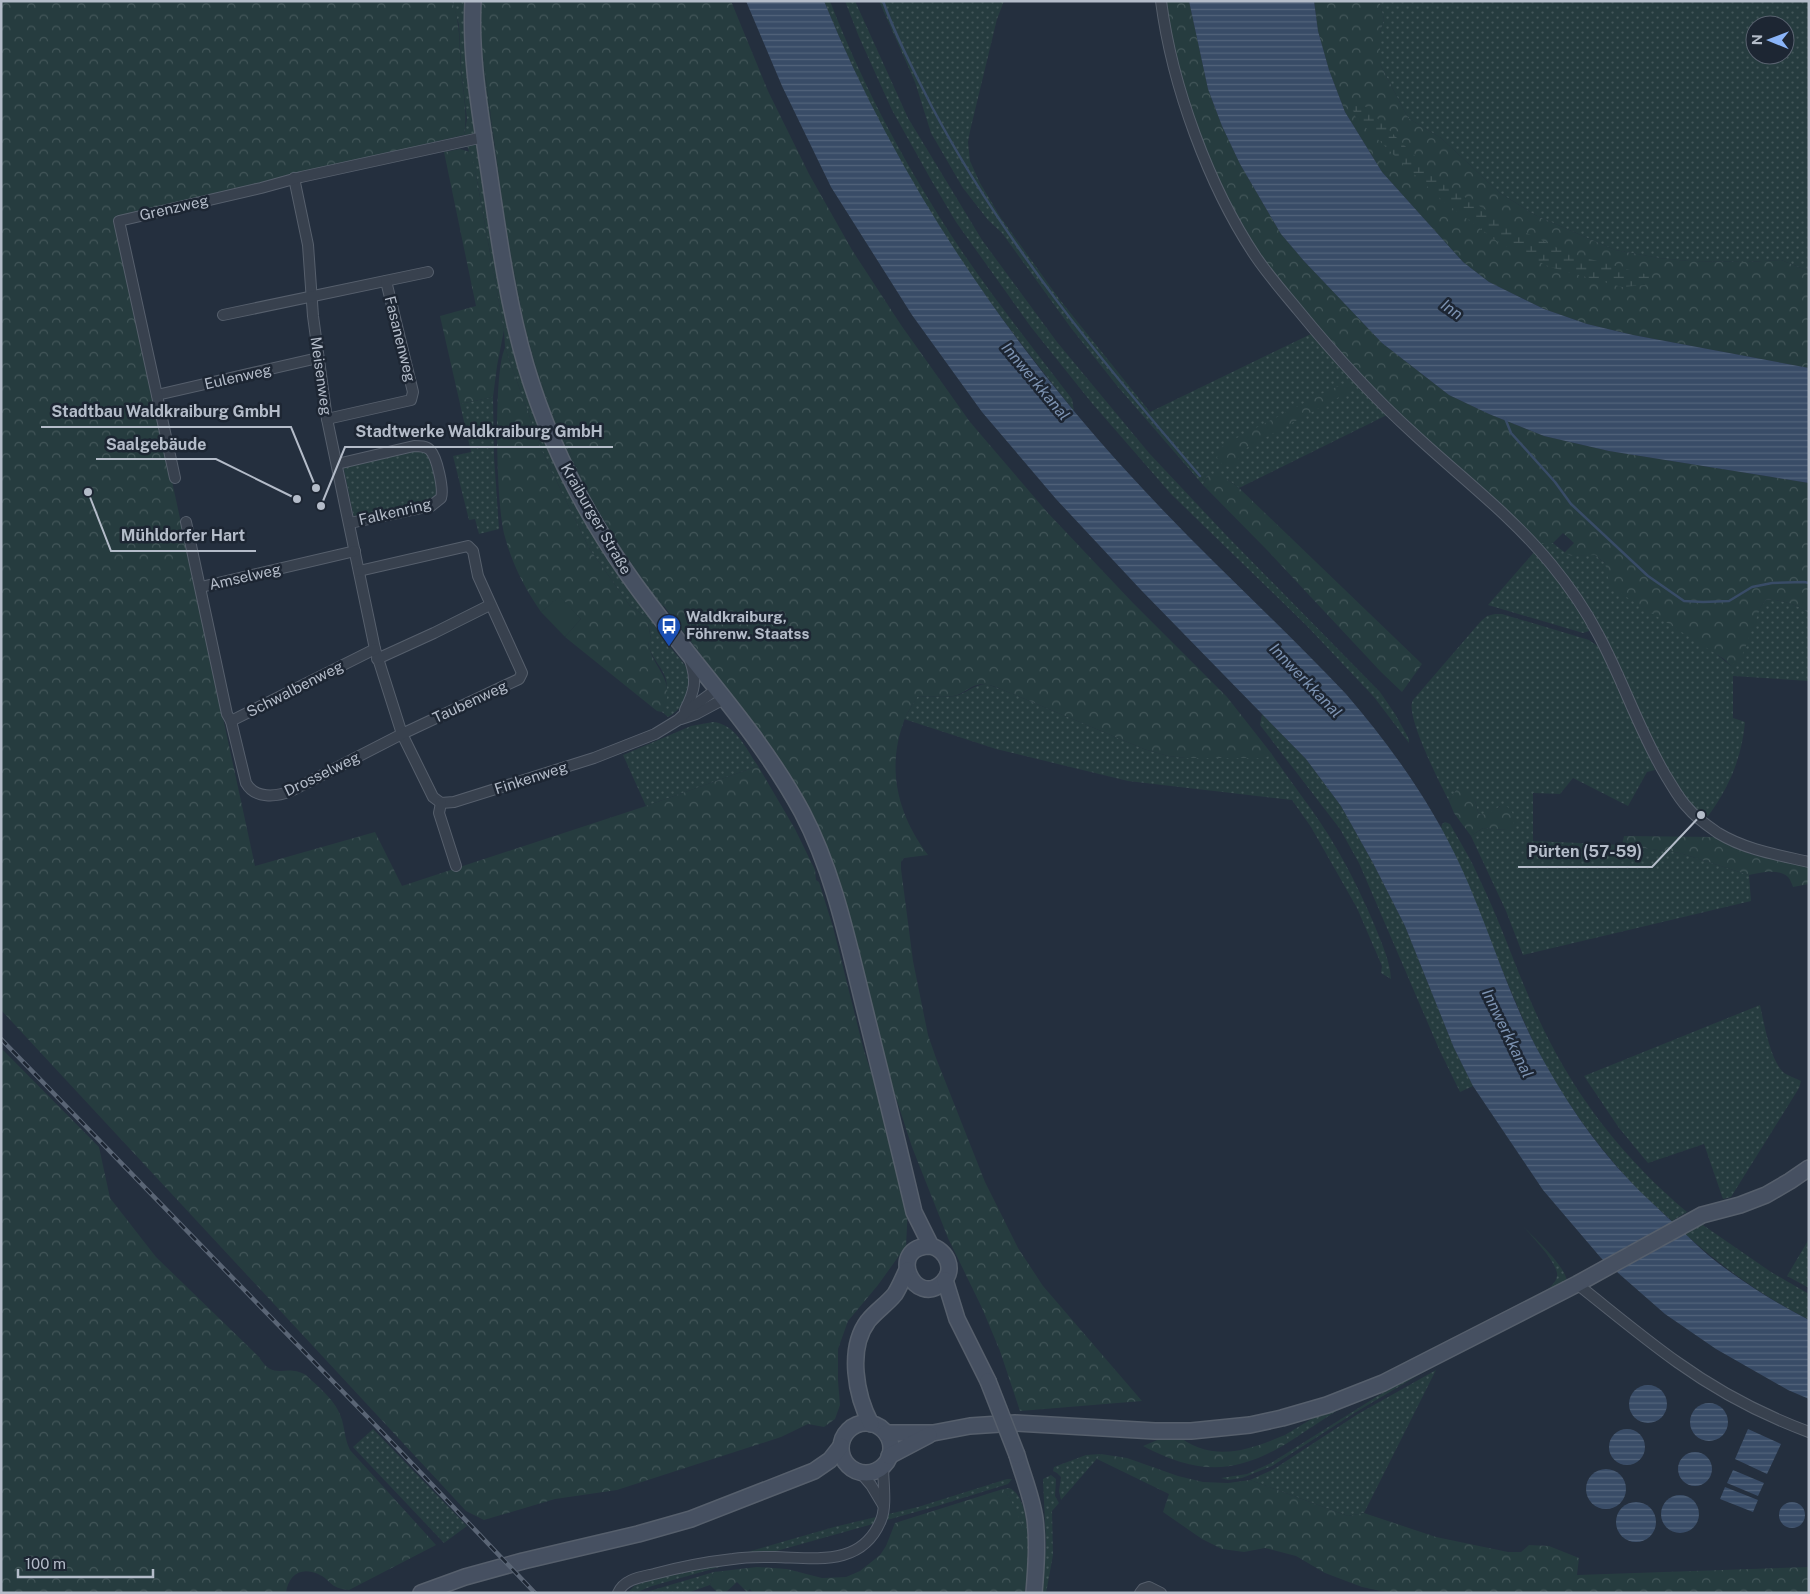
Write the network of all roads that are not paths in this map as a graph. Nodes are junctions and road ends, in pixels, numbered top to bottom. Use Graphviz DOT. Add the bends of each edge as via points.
graph roads {
  1 [pos="473,1"];
  2 [pos="1161,1"];
  3 [pos="484,137"];
  4 [pos="294,178"];
  5 [pos="428,272"];
  6 [pos="386,281"];
  7 [pos="313,295"];
  8 [pos="223,315"];
  9 [pos="318,358"];
  10 [pos="157,396"];
  11 [pos="327,419"];
  12 [pos="337,464"];
  13 [pos="175,478"];
  14 [pos="186,522"];
  15 [pos="350,523"];
  16 [pos="354,551"];
  17 [pos="359,571"];
  18 [pos="201,587"];
  19 [pos="490,606"];
  20 [pos="687,652"];
  21 [pos="376,654"];
  22 [pos="721,694"];
  23 [pos="680,718"];
  24 [pos="231,721"];
  25 [pos="402,734"];
  26 [pos="441,803"];
  27 [pos="1809,862"];
  28 [pos="456,866"];
  29 [pos="1809,1168"];
  30 [pos="914,1212"];
  31 [pos="931,1246"];
  32 [pos="911,1254"];
  33 [pos="907,1270"];
  34 [pos="945,1280"];
  35 [pos="1582,1284"];
  36 [pos="925,1287"];
  37 [pos="894,1295"];
  38 [pos="957,1319"];
  39 [pos="859,1392"];
  40 [pos="871,1424"];
  41 [pos="849,1430"];
  42 [pos="1809,1432"];
  43 [pos="886,1433"];
  44 [pos="932,1433"];
  45 [pos="841,1446"];
  46 [pos="886,1461"];
  47 [pos="855,1470"];
  48 [pos="814,1471"];
  49 [pos="883,1506"];
  50 [pos="1143,1590"];
  51 [pos="421,1593"];
  52 [pos="618,1593"];
  53 [pos="1034,1593"];
  54 [pos="1161,1593"];
  1 -- 3 [label="main road, Kraiburger Straße" via="473,55"];
  2 -- 27 [label="street" via="1174,64 1203,152 1239,229 1271,278 1374,396 1503,514 1538,548 1563,579 1598,634 1656,759 1688,809 1713,830 1739,844"];
  3 -- 4 [label="street, Grenzweg"];
  3 -- 20 [label="main road, Kraiburger Straße" via="510,299 527,369 546,424 570,478 609,546"];
  4 -- 7 [label="street, Meisenweg" via="308,245"];
  4 -- 10 [label="street, Grenzweg" via="119,220"];
  5 -- 6 [label="street, Fasanenweg"];
  6 -- 7 [label="street, Fasanenweg"];
  6 -- 11 [label="street, Fasanenweg" via="413,392 412,400"];
  7 -- 8 [label="street, Fasanenweg"];
  7 -- 9 [label="street, Meisenweg"];
  9 -- 10 [label="street, Eulenweg"];
  9 -- 11 [label="street, Meisenweg"];
  10 -- 13 [label="street, Grenzweg"];
  11 -- 12 [label="street, Meisenweg"];
  12 -- 15 [label="street, Meisenweg"];
  12 -- 15 [label="street, Falkenring" via="420,446 431,450 438,470 443,493 435,505"];
  14 -- 18 [label="street, Amselweg"];
  15 -- 16 [label="street, Meisenweg"];
  16 -- 17 [label="street, Meisenweg"];
  16 -- 18 [label="street, Amselweg"];
  17 -- 19 [label="street, Taubenweg" via="468,546 473,551 478,576"];
  17 -- 21 [label="street, Meisenweg"];
  18 -- 24 [label="street, Schwalbenweg"];
  19 -- 21 [label="street"];
  19 -- 25 [label="street, Taubenweg" via="522,673 519,679"];
  20 -- 22 [label="main road, Kraiburger Straße"];
  20 -- 23 [label="street" via="695,678 691,699"];
  21 -- 24 [label="street, Schwalbenweg"];
  21 -- 25 [label="street, Meisenweg"];
  22 -- 23 [label="street, Finkenweg" via="696,714"];
  22 -- 30 [label="main road, Kraiburger Straße" via="770,758 787,786 815,839 830,879"];
  23 -- 26 [label="street, Finkenweg" via="655,734 594,758 454,802"];
  24 -- 25 [label="street, Drosselweg" via="246,783 252,790 268,796 291,791"];
  25 -- 26 [label="street, Meisenweg" via="433,797"];
  26 -- 28 [label="street" via="439,813"];
  29 -- 35 [label="main road" via="1766,1195 1698,1217"];
  30 -- 31 [label="main road"];
  30 -- 32 [label="main road"];
  31 -- 32 [label="main road" via="920,1247"];
  31 -- 34 [label="main road" via="941,1250 947,1259 949,1270"];
  32 -- 33 [label="main road"];
  33 -- 36 [label="main road" via="911,1280"];
  33 -- 37 [label="main road"];
  34 -- 36 [label="main road" via="936,1287"];
  34 -- 38 [label="main road"];
  35 -- 42 [label="street" via="1638,1333 1689,1370 1753,1407"];
  35 -- 44 [label="main road" via="1383,1383 1282,1418 1191,1431 1015,1423"];
  36 -- 37 [label="main road"];
  36 -- 38 [label="main road"];
  37 -- 39 [label="main road" via="874,1314 861,1335 856,1355"];
  38 -- 53 [label="main road, bridge" via="988,1381 1032,1502 1036,1544"];
  39 -- 40 [label="main road"];
  39 -- 41 [label="main road"];
  40 -- 41 [label="main road" via="859,1424"];
  40 -- 43 [label="main road"];
  41 -- 45 [label="main road"];
  43 -- 44 [label="main road"];
  43 -- 46 [label="main road" via="890,1444"];
  44 -- 46 [label="main road"];
  45 -- 47 [label="main road" via="843,1458"];
  45 -- 48 [label="main road" via="830,1460"];
  46 -- 47 [label="main road" via="872,1472"];
  46 -- 49 [label="street"];
  47 -- 48 [label="main road" via="834,1467"];
  47 -- 49 [label="street" via="871,1485"];
  48 -- 51 [label="main road" via="690,1518 638,1534 515,1563"];
  49 -- 52 [label="street" via="882,1518 866,1543 845,1555 812,1559 733,1559 683,1566 635,1578 621,1587"];
  50 -- 54 [label="street" via="1152,1588"];
}
